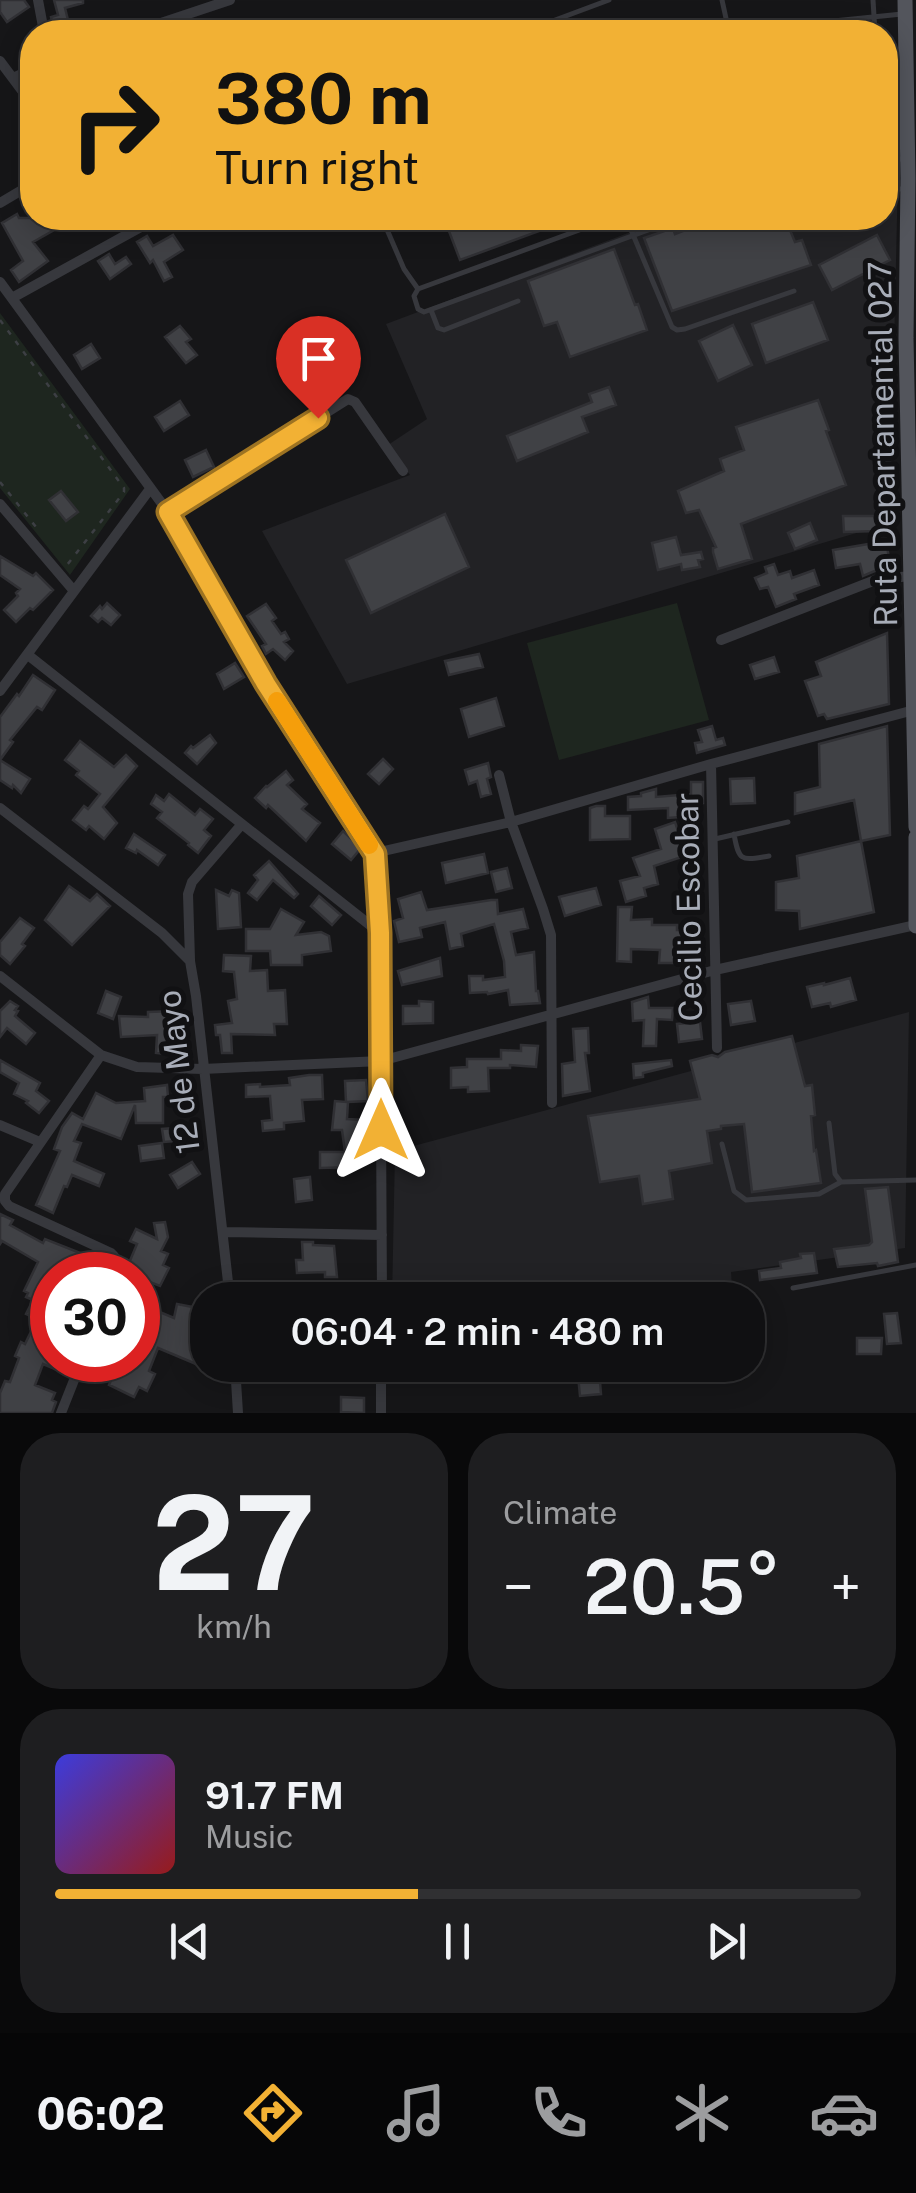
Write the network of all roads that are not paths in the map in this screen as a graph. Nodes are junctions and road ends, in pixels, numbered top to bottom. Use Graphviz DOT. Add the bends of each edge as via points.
graph roads {
  1 [pos="230,0"];
  2 [pos="609,0"];
  3 [pos="874,0"];
  4 [pos="905,7"];
  5 [pos="875,17"];
  6 [pos="170,20"];
  7 [pos="556,20"];
  8 [pos="844,20"];
  9 [pos="875,20"];
  10 [pos="0,61"];
  11 [pos="20,75"];
  12 [pos="911,76"];
  13 [pos="13,78"];
  14 [pos="20,88"];
  15 [pos="898,159"];
  16 [pos="907,159"];
  17 [pos="911,191"];
  18 [pos="135,230"];
  19 [pos="387,230"];
  20 [pos="579,230"];
  21 [pos="632,230"];
  22 [pos="646,230"];
  23 [pos="634,234"];
  24 [pos="0,282"];
  25 [pos="418,289"];
  26 [pos="794,290"];
  27 [pos="12,298"];
  28 [pos="518,301"];
  29 [pos="431,310"];
  30 [pos="911,338"];
  31 [pos="403,470"];
  32 [pos="913,474"];
  33 [pos="150,489"];
  34 [pos="0,504"];
  35 [pos="168,512"];
  36 [pos="913,518"];
  37 [pos="914,555"];
  38 [pos="912,576"];
  39 [pos="74,591"];
  40 [pos="914,605"];
  41 [pos="721,640"];
  42 [pos="28,655"];
  43 [pos="0,691"];
  44 [pos="914,710"];
  45 [pos="711,764"];
  46 [pos="499,775"];
  47 [pos="0,808"];
  48 [pos="511,822"];
  49 [pos="788,822"];
  50 [pos="242,824"];
  51 [pos="916,827"];
  52 [pos="734,834"];
  53 [pos="916,837"];
  54 [pos="712,839"];
  55 [pos="375,854"];
  56 [pos="770,856"];
  57 [pos="916,926"];
  58 [pos="380,933"];
  59 [pos="190,961"];
  60 [pos="715,970"];
  61 [pos="0,976"];
  62 [pos="552,1014"];
  63 [pos="717,1048"];
  64 [pos="100,1055"];
  65 [pos="381,1061"];
  66 [pos="203,1068"];
  67 [pos="552,1102"];
  68 [pos="830,1124"];
  69 [pos="0,1125"];
  70 [pos="40,1142"];
  71 [pos="722,1144"];
  72 [pos="916,1180"];
  73 [pos="841,1182"];
  74 [pos="223,1232"];
  75 [pos="382,1235"];
  76 [pos="109,1252"];
  77 [pos="916,1264"];
  78 [pos="228,1282"];
  79 [pos="382,1282"];
  80 [pos="793,1288"];
  81 [pos="73,1382"];
  82 [pos="236,1382"];
  83 [pos="382,1382"];
  84 [pos="61,1413"];
  85 [pos="238,1413"];
  86 [pos="382,1413"];
  1 -- 6 [label="street"];
  2 -- 7 [label="lane"];
  3 -- 5 [label="lane"];
  4 -- 5 [label="lane"];
  4 -- 12 [label="main road, Ruta Departamental 027"];
  5 -- 8 [label="lane"];
  5 -- 9 [label="lane"];
  10 -- 13 [label="street"];
  11 -- 13 [label="street"];
  12 -- 16 [label="main road, Ruta Departamental 027"];
  13 -- 14 [label="street"];
  15 -- 16 [label="lane"];
  16 -- 17 [label="main road, Ruta Departamental 027"];
  17 -- 30 [label="main road, Ruta Departamental 027"];
  18 -- 27 [label="street"];
  19 -- 25 [label="lane"];
  20 -- 25 [label="lane"];
  21 -- 23 [label="lane"];
  22 -- 23 [label="lane"];
  23 -- 26 [label="lane" via="678,330"];
  23 -- 29 [label="lane"];
  24 -- 27 [label="street"];
  25 -- 29 [label="lane" via="418,308"];
  27 -- 33 [label="street"];
  28 -- 29 [label="lane" via="444,330"];
  30 -- 32 [label="main road, Ruta Departamental 027"];
  31 -- 35 [label="street" via="348,399"];
  32 -- 36 [label="main road, Ruta Departamental 027"];
  33 -- 35 [label="street"];
  33 -- 39 [label="street"];
  34 -- 39 [label="street"];
  35 -- 55 [label="street" via="266,684"];
  36 -- 37 [label="main road, Ruta Departamental 027"];
  37 -- 38 [label="main road, Ruta Departamental 027"];
  38 -- 40 [label="main road, Ruta Departamental 027"];
  38 -- 41 [label="street" via="878,580"];
  39 -- 42 [label="street"];
  40 -- 44 [label="main road, Ruta Departamental 027"];
  42 -- 43 [label="street"];
  42 -- 50 [label="street"];
  44 -- 45 [label="street"];
  44 -- 51 [label="main road, Ruta Departamental 027"];
  45 -- 48 [label="street"];
  45 -- 54 [label="street, Cecilio Escobar"];
  46 -- 48 [label="street"];
  47 -- 59 [label="street, 12 de Mayo" via="162,932"];
  48 -- 55 [label="street"];
  48 -- 62 [label="street" via="551,935"];
  49 -- 52 [label="lane"];
  50 -- 58 [label="street"];
  50 -- 59 [label="street" via="192,882"];
  52 -- 54 [label="lane"];
  52 -- 56 [label="lane" via="742,858"];
  53 -- 57 [label="main road"];
  54 -- 60 [label="street, Cecilio Escobar"];
  55 -- 58 [label="street"];
  57 -- 60 [label="street"];
  58 -- 65 [label="street"];
  59 -- 66 [label="street, 12 de Mayo"];
  60 -- 62 [label="street"];
  60 -- 63 [label="street, Cecilio Escobar"];
  61 -- 64 [label="street"];
  62 -- 65 [label="street"];
  62 -- 67 [label="street"];
  64 -- 66 [label="street" via="137,1067"];
  64 -- 70 [label="street"];
  65 -- 66 [label="street"];
  65 -- 75 [label="street"];
  66 -- 74 [label="street, 12 de Mayo"];
  68 -- 73 [label="lane"];
  69 -- 70 [label="street"];
  70 -- 76 [label="street" via="5,1194 8,1206"];
  71 -- 73 [label="lane" via="734,1191 746,1200 819,1194"];
  72 -- 73 [label="lane"];
  74 -- 75 [label="street"];
  74 -- 78 [label="street, 12 de Mayo"];
  75 -- 79 [label="street"];
  77 -- 80 [label="lane"];
  81 -- 84 [label="street"];
  82 -- 85 [label="street"];
  83 -- 86 [label="street"];
}
